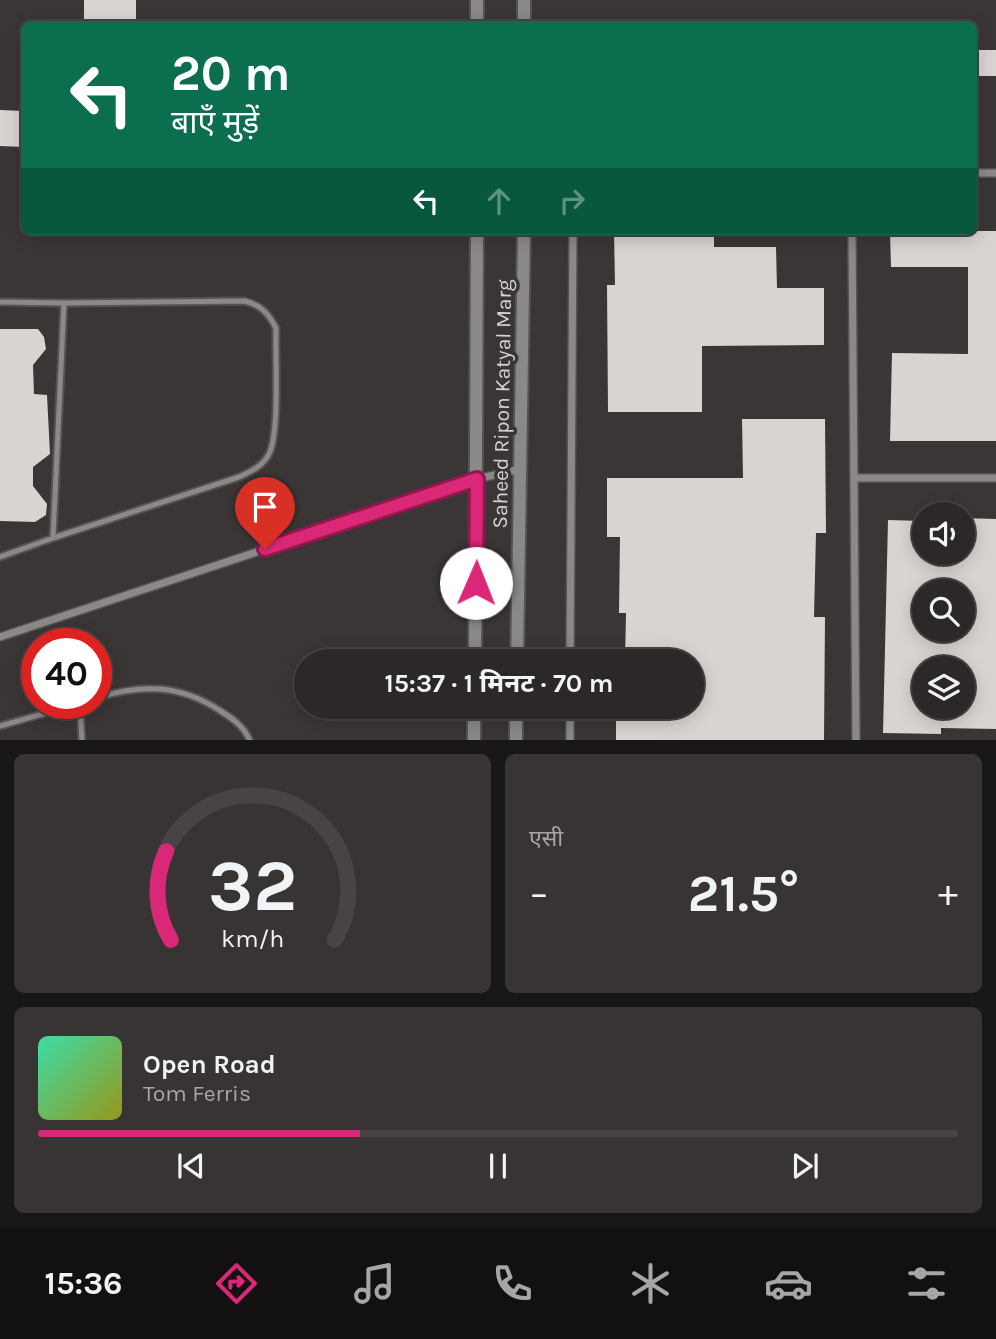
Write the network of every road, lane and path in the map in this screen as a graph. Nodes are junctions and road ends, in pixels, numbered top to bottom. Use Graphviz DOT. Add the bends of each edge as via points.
graph roads {
  1 [pos="477,0"];
  2 [pos="524,0"];
  3 [pos="477,21"];
  4 [pos="524,21"];
  5 [pos="977,173"];
  6 [pos="996,173"];
  7 [pos="477,235"];
  8 [pos="524,235"];
  9 [pos="573,235"];
  10 [pos="852,235"];
  11 [pos="0,302"];
  12 [pos="64,303"];
  13 [pos="520,469"];
  14 [pos="854,478"];
  15 [pos="996,478"];
  16 [pos="477,479"];
  17 [pos="53,538"];
  18 [pos="0,557"];
  19 [pos="0,637"];
  20 [pos="475,649"];
  21 [pos="517,649"];
  22 [pos="570,649"];
  23 [pos="112,695"];
  24 [pos="25,719"];
  25 [pos="80,719"];
  26 [pos="474,719"];
  27 [pos="516,719"];
  28 [pos="570,719"];
  29 [pos="0,726"];
  30 [pos="82,740"];
  31 [pos="250,740"];
  32 [pos="474,740"];
  33 [pos="516,740"];
  34 [pos="570,740"];
  35 [pos="856,740"];
  1 -- 3 [label="street"];
  2 -- 4 [label="street"];
  5 -- 6 [label="street"];
  7 -- 16 [label="street, Saheed Ripon Katyal Marg"];
  8 -- 13 [label="street, Saheed Ripon Katyal Marg"];
  9 -- 22 [label="street"];
  10 -- 14 [label="street"];
  11 -- 12 [label="lane"];
  12 -- 17 [label="lane"];
  12 -- 17 [label="lane" via="245,302 261,306 276,328 274,438 268,456 239,477"];
  13 -- 16 [label="street"];
  13 -- 21 [label="street, Saheed Ripon Katyal Marg"];
  14 -- 15 [label="street"];
  14 -- 35 [label="street"];
  16 -- 19 [label="street"];
  16 -- 20 [label="street, Saheed Ripon Katyal Marg"];
  17 -- 18 [label="lane"];
  23 -- 31 [label="lane" via="143,688 172,689 200,698 234,719"];
  24 -- 29 [label="lane"];
  25 -- 30 [label="lane"];
  26 -- 32 [label="street"];
  27 -- 33 [label="street"];
  28 -- 34 [label="street"];
}
